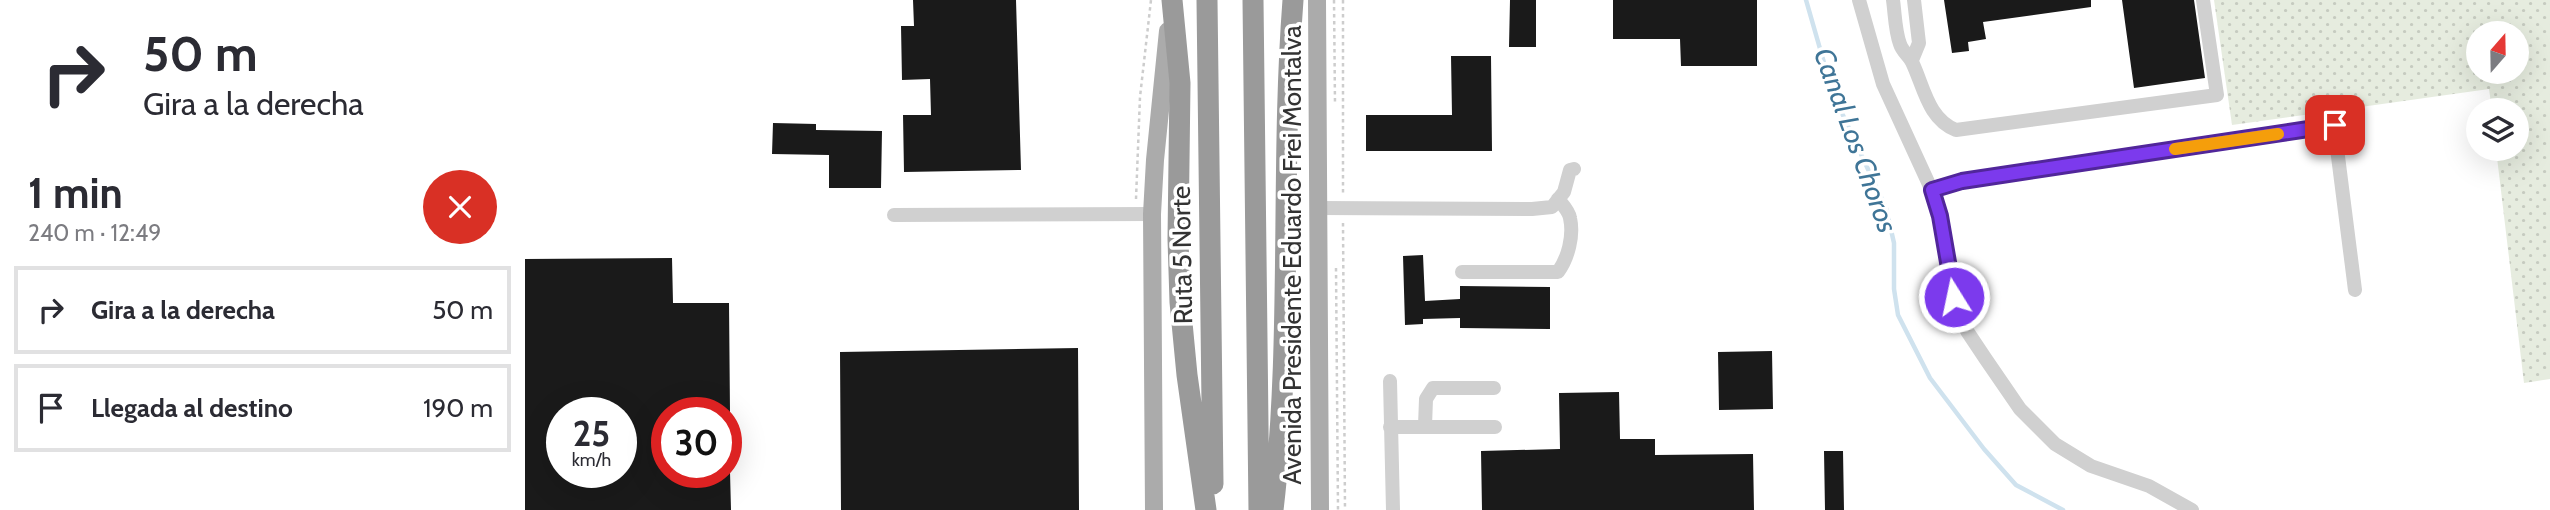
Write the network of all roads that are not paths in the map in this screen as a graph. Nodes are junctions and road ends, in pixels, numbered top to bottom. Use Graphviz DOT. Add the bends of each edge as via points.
graph roads {
  1 [pos="1171,0"];
  2 [pos="1207,0"];
  3 [pos="1253,0"];
  4 [pos="1293,0"];
  5 [pos="1317,0"];
  6 [pos="1859,0"];
  7 [pos="1893,0"];
  8 [pos="1913,0"];
  9 [pos="2203,0"];
  10 [pos="1912,60"];
  11 [pos="1574,169"];
  12 [pos="1932,190"];
  13 [pos="1558,199"];
  14 [pos="1318,208"];
  15 [pos="1152,214"];
  16 [pos="894,215"];
  17 [pos="1462,272"];
  18 [pos="2355,290"];
  19 [pos="1390,381"];
  20 [pos="1494,388"];
  21 [pos="1425,426"];
  22 [pos="1390,427"];
  23 [pos="1495,427"];
  24 [pos="1154,510"];
  25 [pos="1206,510"];
  26 [pos="1213,510"];
  27 [pos="1259,510"];
  28 [pos="1273,510"];
  29 [pos="1320,510"];
  30 [pos="1393,510"];
  31 [pos="2192,510"];
  1 -- 15 [label="main road"];
  1 -- 25 [label="highway" via="1180,83 1181,302"];
  2 -- 26 [label="highway, Ruta 5 Norte"];
  3 -- 27 [label="highway"];
  4 -- 28 [label="highway" via="1285,373"];
  5 -- 14 [label="main road, Avenida Presidente Eduardo Frei Montalva"];
  6 -- 12 [label="street" via="1883,84"];
  7 -- 10 [label="street" via="1900,47"];
  8 -- 10 [label="street" via="1919,43"];
  9 -- 10 [label="street" via="2217,95 1956,130 1938,120"];
  11 -- 13 [label="street"];
  12 -- 18 [label="street" via="1962,181 2335,125"];
  12 -- 31 [label="street" via="1962,320 2020,409 2055,444 2079,460 2149,486"];
  13 -- 14 [label="street" via="1552,207 1532,209"];
  13 -- 17 [label="street" via="1570,216 1570,246 1558,272"];
  14 -- 29 [label="main road, Avenida Presidente Eduardo Frei Montalva"];
  15 -- 16 [label="street"];
  15 -- 24 [label="main road"];
  19 -- 22 [label="street"];
  20 -- 21 [label="street" via="1433,388 1426,399"];
  21 -- 22 [label="street"];
  21 -- 23 [label="street"];
  22 -- 30 [label="street"];
}
